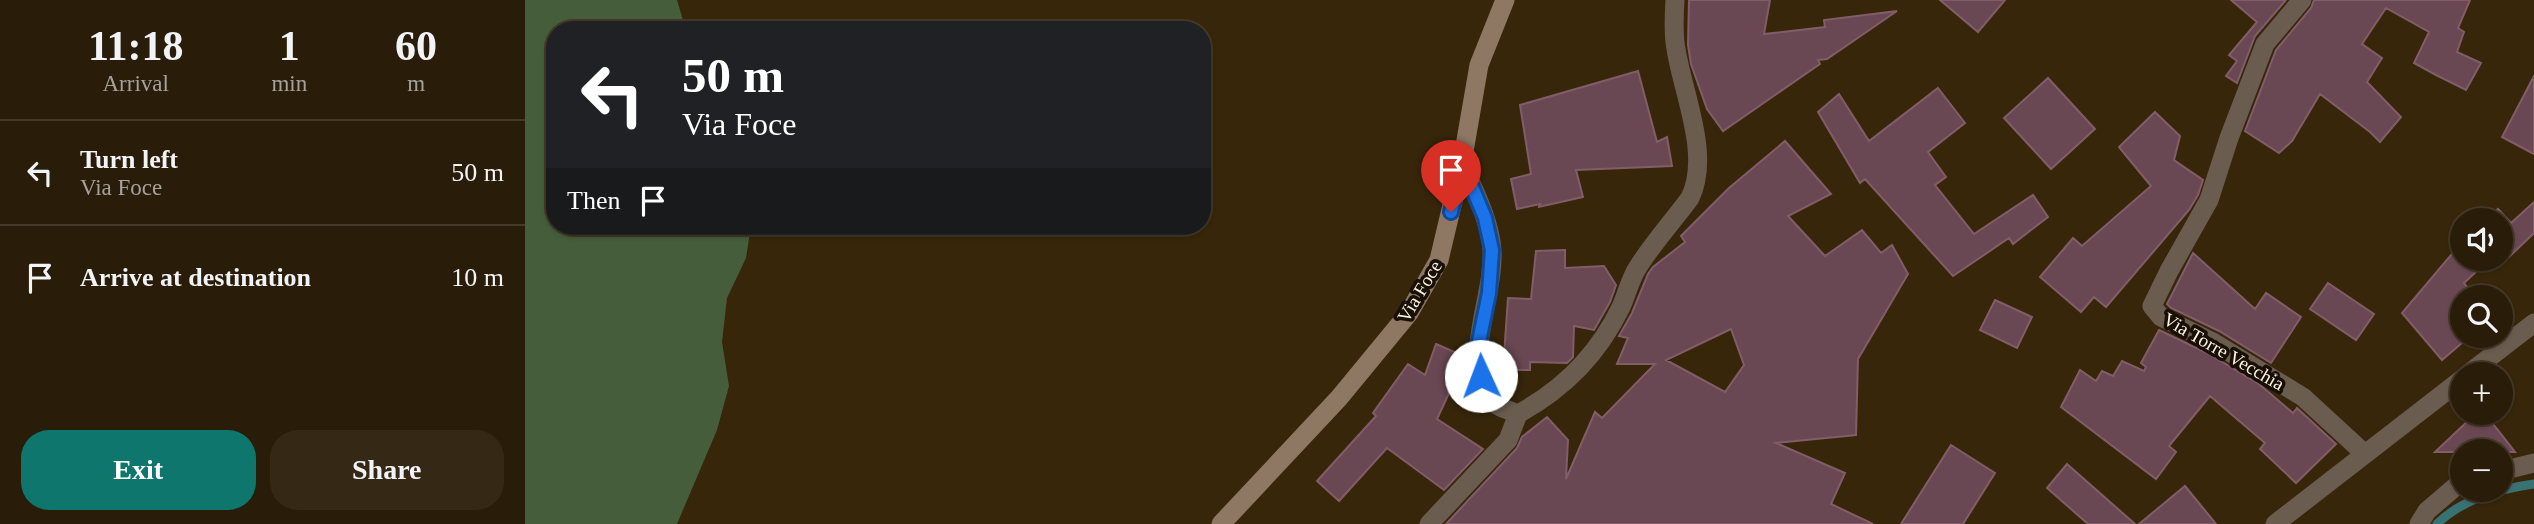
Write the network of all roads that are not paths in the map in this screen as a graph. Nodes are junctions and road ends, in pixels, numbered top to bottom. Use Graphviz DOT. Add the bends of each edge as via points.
graph roads {
  1 [pos="1505,0"];
  2 [pos="1675,0"];
  3 [pos="2302,0"];
  4 [pos="1462,163"];
  5 [pos="2534,323"];
  6 [pos="2484,362"];
  7 [pos="2450,388"];
  8 [pos="1518,414"];
  9 [pos="2365,454"];
  10 [pos="2534,463"];
  11 [pos="2513,468"];
  12 [pos="2450,491"];
  13 [pos="1221,524"];
  14 [pos="1430,524"];
  15 [pos="2274,524"];
  16 [pos="2419,524"];
  1 -- 4 [label="main road, Via Foce" via="1479,65"];
  2 -- 8 [label="street" via="1675,47 1699,162 1696,187 1636,269 1602,343 1575,373"];
  3 -- 9 [label="street, Via Torre Vecchia" via="2265,44 2209,201 2152,306 2161,317 2213,342 2303,397"];
  4 -- 8 [label="street" via="1485,218 1492,250 1476,356 1490,399"];
  4 -- 13 [label="main road, Via Foce" via="1439,260 1409,313 1339,397"];
  5 -- 6 [label="street"];
  7 -- 9 [label="street"];
  8 -- 14 [label="street" via="1508,440"];
  9 -- 15 [label="street"];
  10 -- 11 [label="street"];
  12 -- 16 [label="street"];
}
